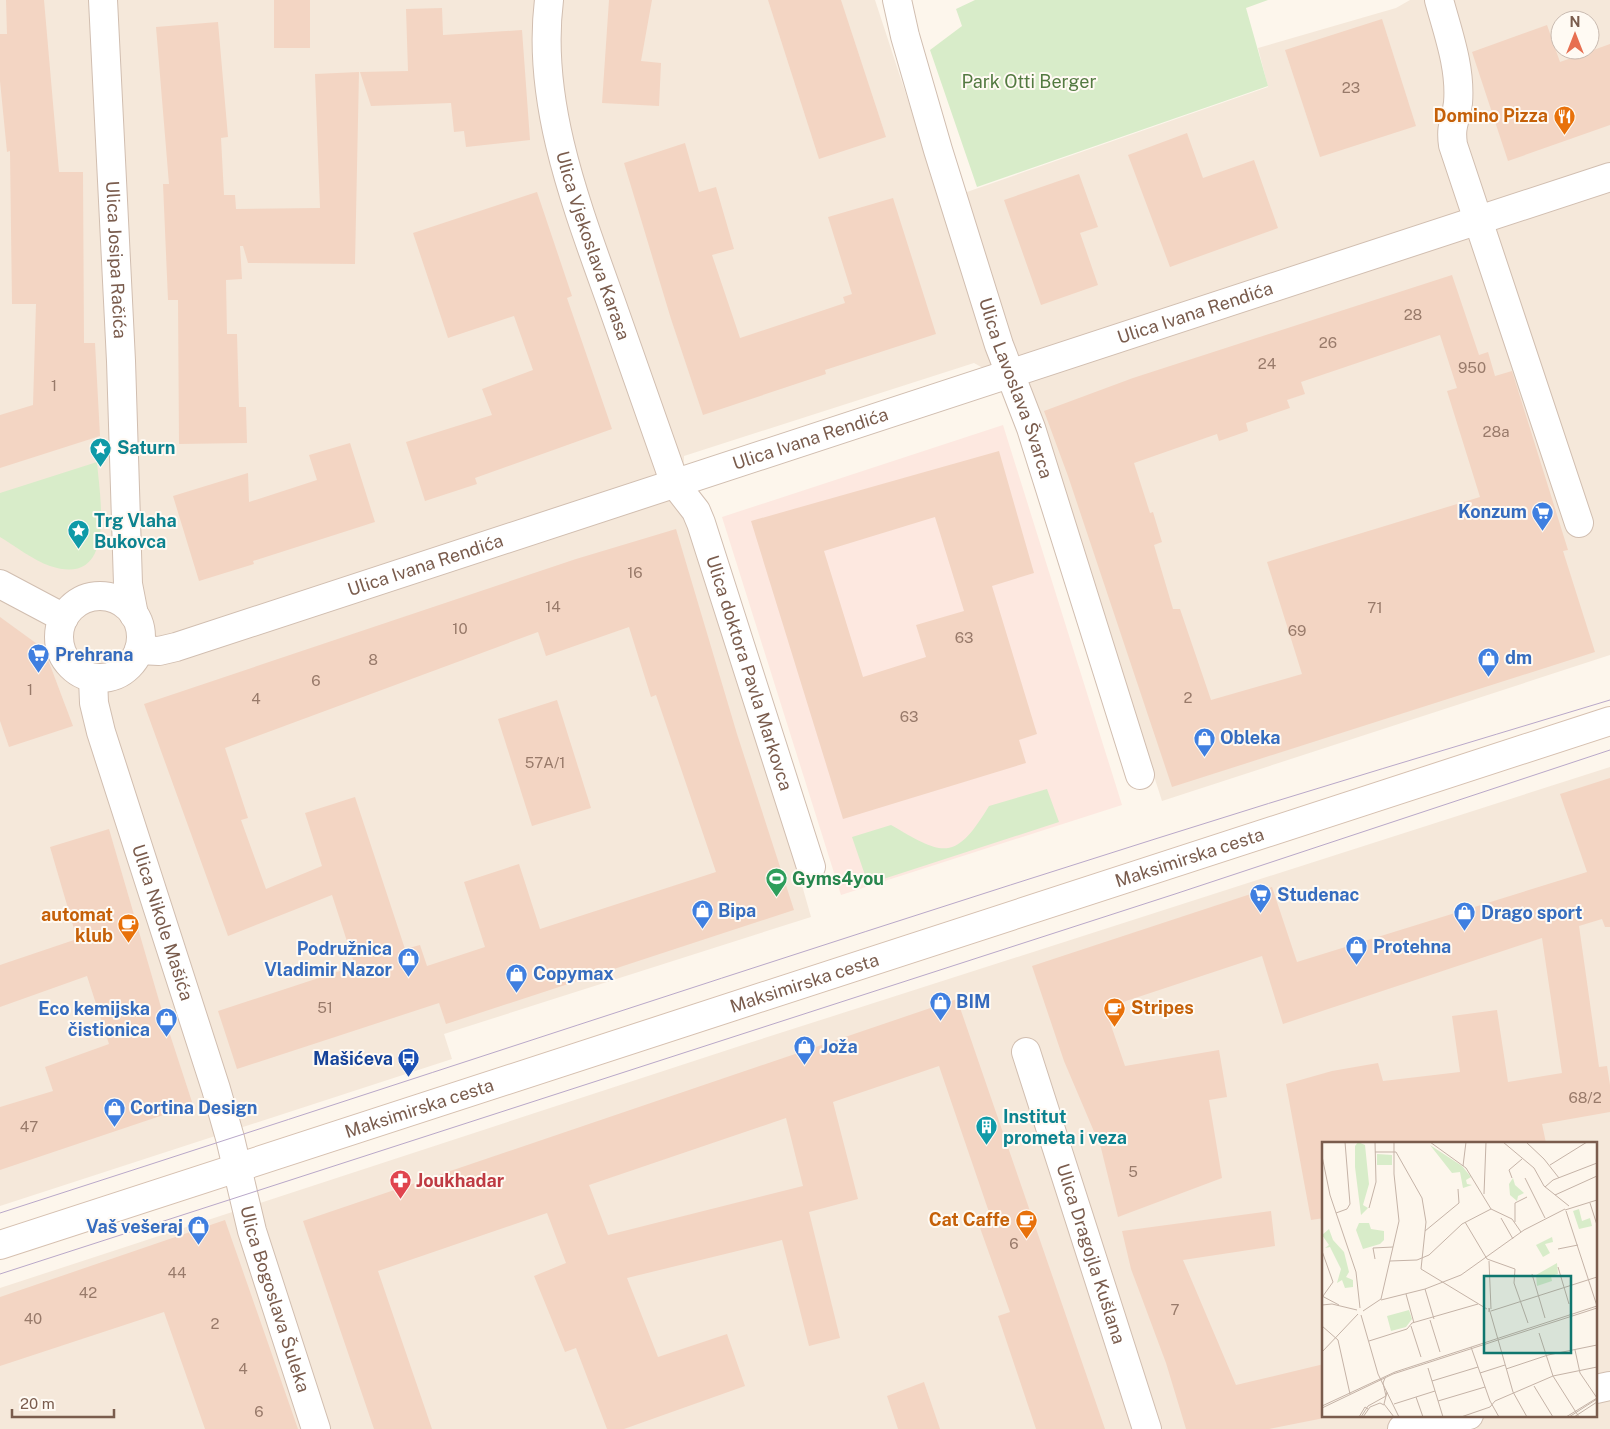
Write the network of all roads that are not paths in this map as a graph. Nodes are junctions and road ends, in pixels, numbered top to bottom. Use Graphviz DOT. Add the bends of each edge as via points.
graph roads {
  1 [pos="103,0"];
  2 [pos="549,0"];
  3 [pos="897,0"];
  4 [pos="1439,0"];
  5 [pos="1610,177"];
  6 [pos="1480,220"];
  7 [pos="1011,374"];
  8 [pos="675,484"];
  9 [pos="1579,523"];
  10 [pos="0,584"];
  11 [pos="134,615"];
  12 [pos="64,618"];
  13 [pos="139,650"];
  14 [pos="93,678"];
  15 [pos="1610,720"];
  16 [pos="1140,775"];
  17 [pos="811,867"];
  18 [pos="1026,1052"];
  19 [pos="238,1167"];
  20 [pos="0,1245"];
  21 [pos="1464,1416"];
  22 [pos="316,1429"];
  23 [pos="1147,1429"];
  24 [pos="1402,1429"];
  1 -- 11 [label="street, Ulica Josipa Račića" via="128,584"];
  2 -- 8 [label="street, Ulica Vjekoslava Karasa" via="549,82 569,175 590,244"];
  3 -- 7 [label="street, Ulica Lavoslava Švarca" via="938,150"];
  4 -- 6 [label="street" via="1455,60 1458,103 1451,130 1453,145"];
  5 -- 6 [label="street, Ulica Ivana Rendića"];
  6 -- 7 [label="street, Ulica Ivana Rendića"];
  6 -- 9 [label="street"];
  7 -- 8 [label="street, Ulica Ivana Rendića"];
  7 -- 16 [label="street, Ulica Lavoslava Švarca" via="1031,428"];
  8 -- 13 [label="street, Ulica Ivana Rendića" via="176,647"];
  8 -- 17 [label="street, Ulica doktora Pavla Markovca" via="701,523"];
  10 -- 12 [label="street"];
  11 -- 12 [label="street" via="126,606 104,597 92,597 71,608"];
  11 -- 13 [label="street" via="139,626"];
  12 -- 14 [label="street" via="59,639 65,660 82,674"];
  13 -- 14 [label="street" via="134,660 116,675"];
  14 -- 19 [label="street, Ulica Nikole Mašića" via="94,703 102,732"];
  15 -- 19 [label="street, Maksimirska cesta"];
  18 -- 23 [label="street, Ulica Dragojla Kušlana"];
  19 -- 20 [label="street, Maksimirska cesta"];
  19 -- 22 [label="street, Ulica Bogoslava Šuleka" via="252,1231"];
  21 -- 24 [label="street"];
}
